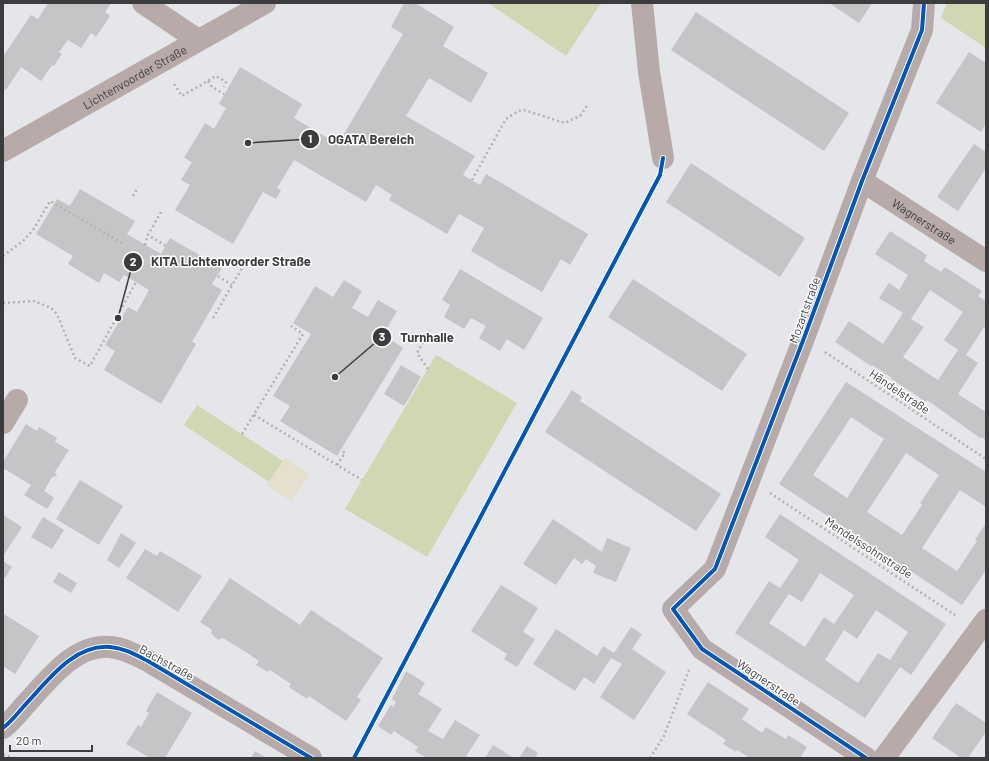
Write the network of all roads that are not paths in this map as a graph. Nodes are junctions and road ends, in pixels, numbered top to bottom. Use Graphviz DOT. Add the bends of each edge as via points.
graph roads {
  1 [pos="143,3"];
  2 [pos="265,3"];
  3 [pos="642,3"];
  4 [pos="924,3"];
  5 [pos="198,40"];
  6 [pos="3,151"];
  7 [pos="663,158"];
  8 [pos="862,181"];
  9 [pos="986,261"];
  10 [pos="17,400"];
  11 [pos="3,423"];
  12 [pos="674,609"];
  13 [pos="982,625"];
  14 [pos="3,728"];
  15 [pos="311,758"];
  16 [pos="866,758"];
  17 [pos="884,758"];
  1 -- 5 [label="street"];
  2 -- 5 [label="street, Lichtenvoorder Straße"];
  3 -- 7 [label="street" via="649,72"];
  4 -- 8 [label="street, Mozartstraße" via="922,30"];
  5 -- 6 [label="street, Lichtenvoorder Straße"];
  8 -- 9 [label="street, Wagnerstraße"];
  8 -- 12 [label="street, Mozartstraße" via="715,569"];
  10 -- 11 [label="street"];
  12 -- 16 [label="street, Wagnerstraße" via="702,649"];
  13 -- 17 [label="street"];
  14 -- 15 [label="street, Bachstraße" via="55,673 73,658 96,647 111,647 148,661"];
}
